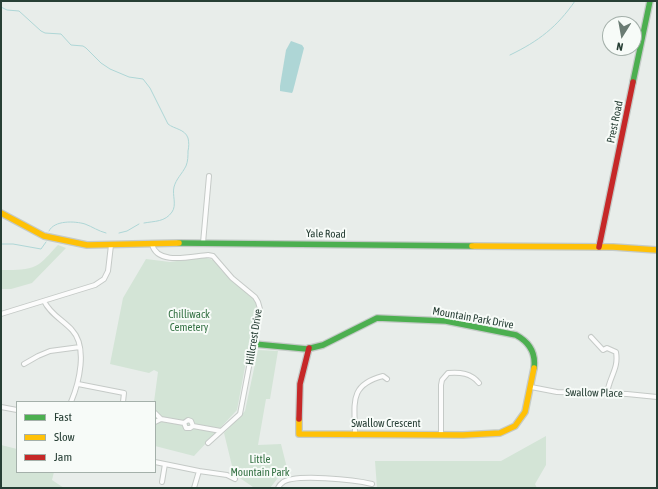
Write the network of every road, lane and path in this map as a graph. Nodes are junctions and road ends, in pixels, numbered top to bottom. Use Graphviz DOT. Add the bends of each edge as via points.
graph roads {
  1 [pos="650,1"];
  2 [pos="209,176"];
  3 [pos="1,213"];
  4 [pos="203,243"];
  5 [pos="152,244"];
  6 [pos="111,246"];
  7 [pos="599,247"];
  8 [pos="657,250"];
  9 [pos="44,301"];
  10 [pos="1,314"];
  11 [pos="591,337"];
  12 [pos="254,344"];
  13 [pos="80,347"];
  14 [pos="309,348"];
  15 [pos="24,364"];
  16 [pos="386,379"];
  17 [pos="479,383"];
  18 [pos="78,384"];
  19 [pos="531,387"];
  20 [pos="607,394"];
  21 [pos="657,397"];
  22 [pos="71,401"];
  23 [pos="123,401"];
  24 [pos="1,407"];
  25 [pos="16,410"];
  26 [pos="156,414"];
  27 [pos="161,419"];
  28 [pos="156,422"];
  29 [pos="221,431"];
  30 [pos="355,434"];
  31 [pos="441,434"];
  32 [pos="208,443"];
  33 [pos="156,462"];
  34 [pos="165,464"];
  35 [pos="199,471"];
  36 [pos="235,479"];
  37 [pos="162,482"];
  38 [pos="372,484"];
  39 [pos="194,488"];
  40 [pos="278,488"];
  1 -- 7 [label="street, Prest Road"];
  2 -- 4 [label="street"];
  3 -- 6 [label="street, Yale Road" via="53,239"];
  4 -- 5 [label="street, Yale Road"];
  4 -- 7 [label="street, Yale Road"];
  5 -- 6 [label="street, Yale Road"];
  5 -- 12 [label="street, Hillcrest Drive" via="158,254 174,259 213,256 232,278 255,297 260,309"];
  6 -- 9 [label="street" via="108,271 104,279 95,285"];
  7 -- 8 [label="street, Yale Road"];
  9 -- 10 [label="street"];
  9 -- 13 [label="street" via="46,307 73,330"];
  11 -- 20 [label="street" via="603,350 607,348 616,352 616,368"];
  12 -- 14 [label="street, Mountain Park Drive"];
  12 -- 29 [label="street, Hillcrest Drive" via="240,414"];
  13 -- 15 [label="street" via="50,351"];
  13 -- 18 [label="street"];
  14 -- 19 [label="street, Mountain Park Drive" via="323,345 377,318 446,322 516,335 525,340 532,350 535,361"];
  14 -- 30 [label="street, Swallow Crescent" via="300,384 299,434"];
  16 -- 30 [label="street" via="382,376 375,378 364,383 358,390 354,401"];
  17 -- 31 [label="street" via="474,376 457,372 448,373 442,380"];
  18 -- 22 [label="street"];
  18 -- 23 [label="street" via="124,393"];
  19 -- 20 [label="street, Swallow Place" via="557,392"];
  19 -- 31 [label="street, Swallow Crescent" via="525,412 515,426 500,433"];
  20 -- 21 [label="street, Swallow Place"];
  24 -- 25 [label="street"];
  26 -- 27 [label="street"];
  27 -- 28 [label="street"];
  27 -- 29 [label="street" via="184,423 186,428 193,426"];
  29 -- 32 [label="street, Hillcrest Drive"];
  30 -- 31 [label="street, Swallow Crescent"];
  33 -- 34 [label="street"];
  34 -- 35 [label="street"];
  34 -- 37 [label="street"];
  35 -- 36 [label="street" via="227,475"];
  35 -- 39 [label="street"];
  38 -- 40 [label="street" via="355,480 293,479 282,483"];
}
